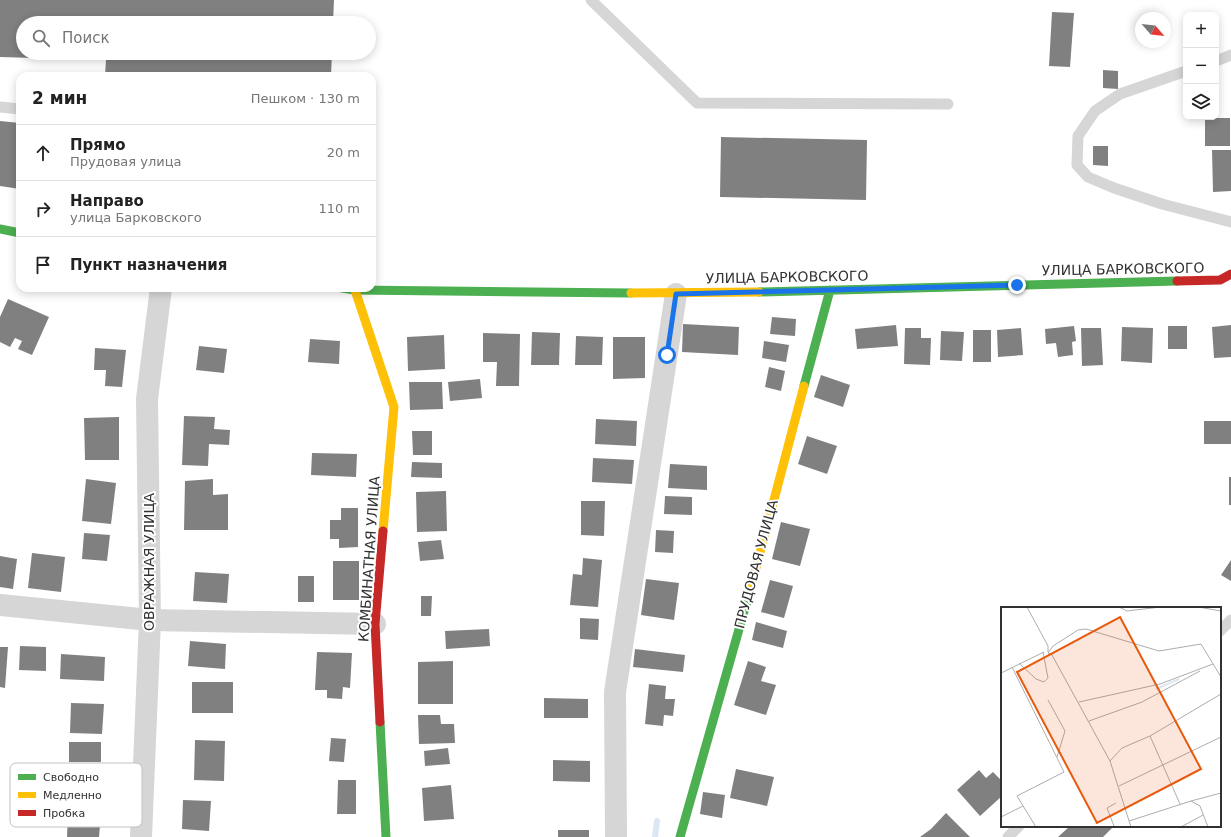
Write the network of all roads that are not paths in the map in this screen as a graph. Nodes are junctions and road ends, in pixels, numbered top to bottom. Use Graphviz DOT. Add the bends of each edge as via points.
graph roads {
  1 [pos="591,0"];
  2 [pos="1231,55"];
  3 [pos="1219,60"];
  4 [pos="1183,72"];
  5 [pos="948,104"];
  6 [pos="0,107"];
  7 [pos="16,109"];
  8 [pos="1231,222"];
  9 [pos="0,229"];
  10 [pos="16,232"];
  11 [pos="1231,274"];
  12 [pos="376,290"];
  13 [pos="830,290"];
  14 [pos="161,292"];
  15 [pos="356,292"];
  16 [pos="676,294"];
  17 [pos="0,605"];
  18 [pos="150,620"];
  19 [pos="1231,620"];
  20 [pos="375,624"];
  21 [pos="1221,630"];
  22 [pos="142,813"];
  23 [pos="141,827"];
  24 [pos="1018,827"];
  25 [pos="141,837"];
  26 [pos="386,837"];
  27 [pos="616,837"];
  28 [pos="680,837"];
  29 [pos="1008,837"];
  1 -- 5 [label="lane" via="697,103"];
  2 -- 3 [label="lane"];
  4 -- 8 [label="lane" via="1120,94 1095,111 1078,136 1077,165 1088,177 1114,188"];
  6 -- 7 [label="lane"];
  9 -- 10 [label="street"];
  11 -- 13 [label="street, УЛИЦА БАРКОВСКОГО" via="1220,280"];
  12 -- 16 [label="street, УЛИЦА БАРКОВСКОГО"];
  13 -- 16 [label="street, УЛИЦА БАРКОВСКОГО"];
  13 -- 28 [label="street, ПРУДОВАЯ УЛИЦА" via="747,601"];
  14 -- 18 [label="street, ОВРАЖНАЯ УЛИЦА" via="147,399"];
  15 -- 20 [label="street, КОМБИНАТНАЯ УЛИЦА" via="394,407"];
  16 -- 27 [label="street" via="615,692"];
  17 -- 18 [label="street"];
  18 -- 20 [label="street"];
  18 -- 22 [label="street, ОВРАЖНАЯ УЛИЦА"];
  19 -- 21 [label="lane"];
  20 -- 26 [label="street, КОМБИНАТНАЯ УЛИЦА"];
  23 -- 25 [label="street, ОВРАЖНАЯ УЛИЦА"];
  24 -- 29 [label="lane"];
}
